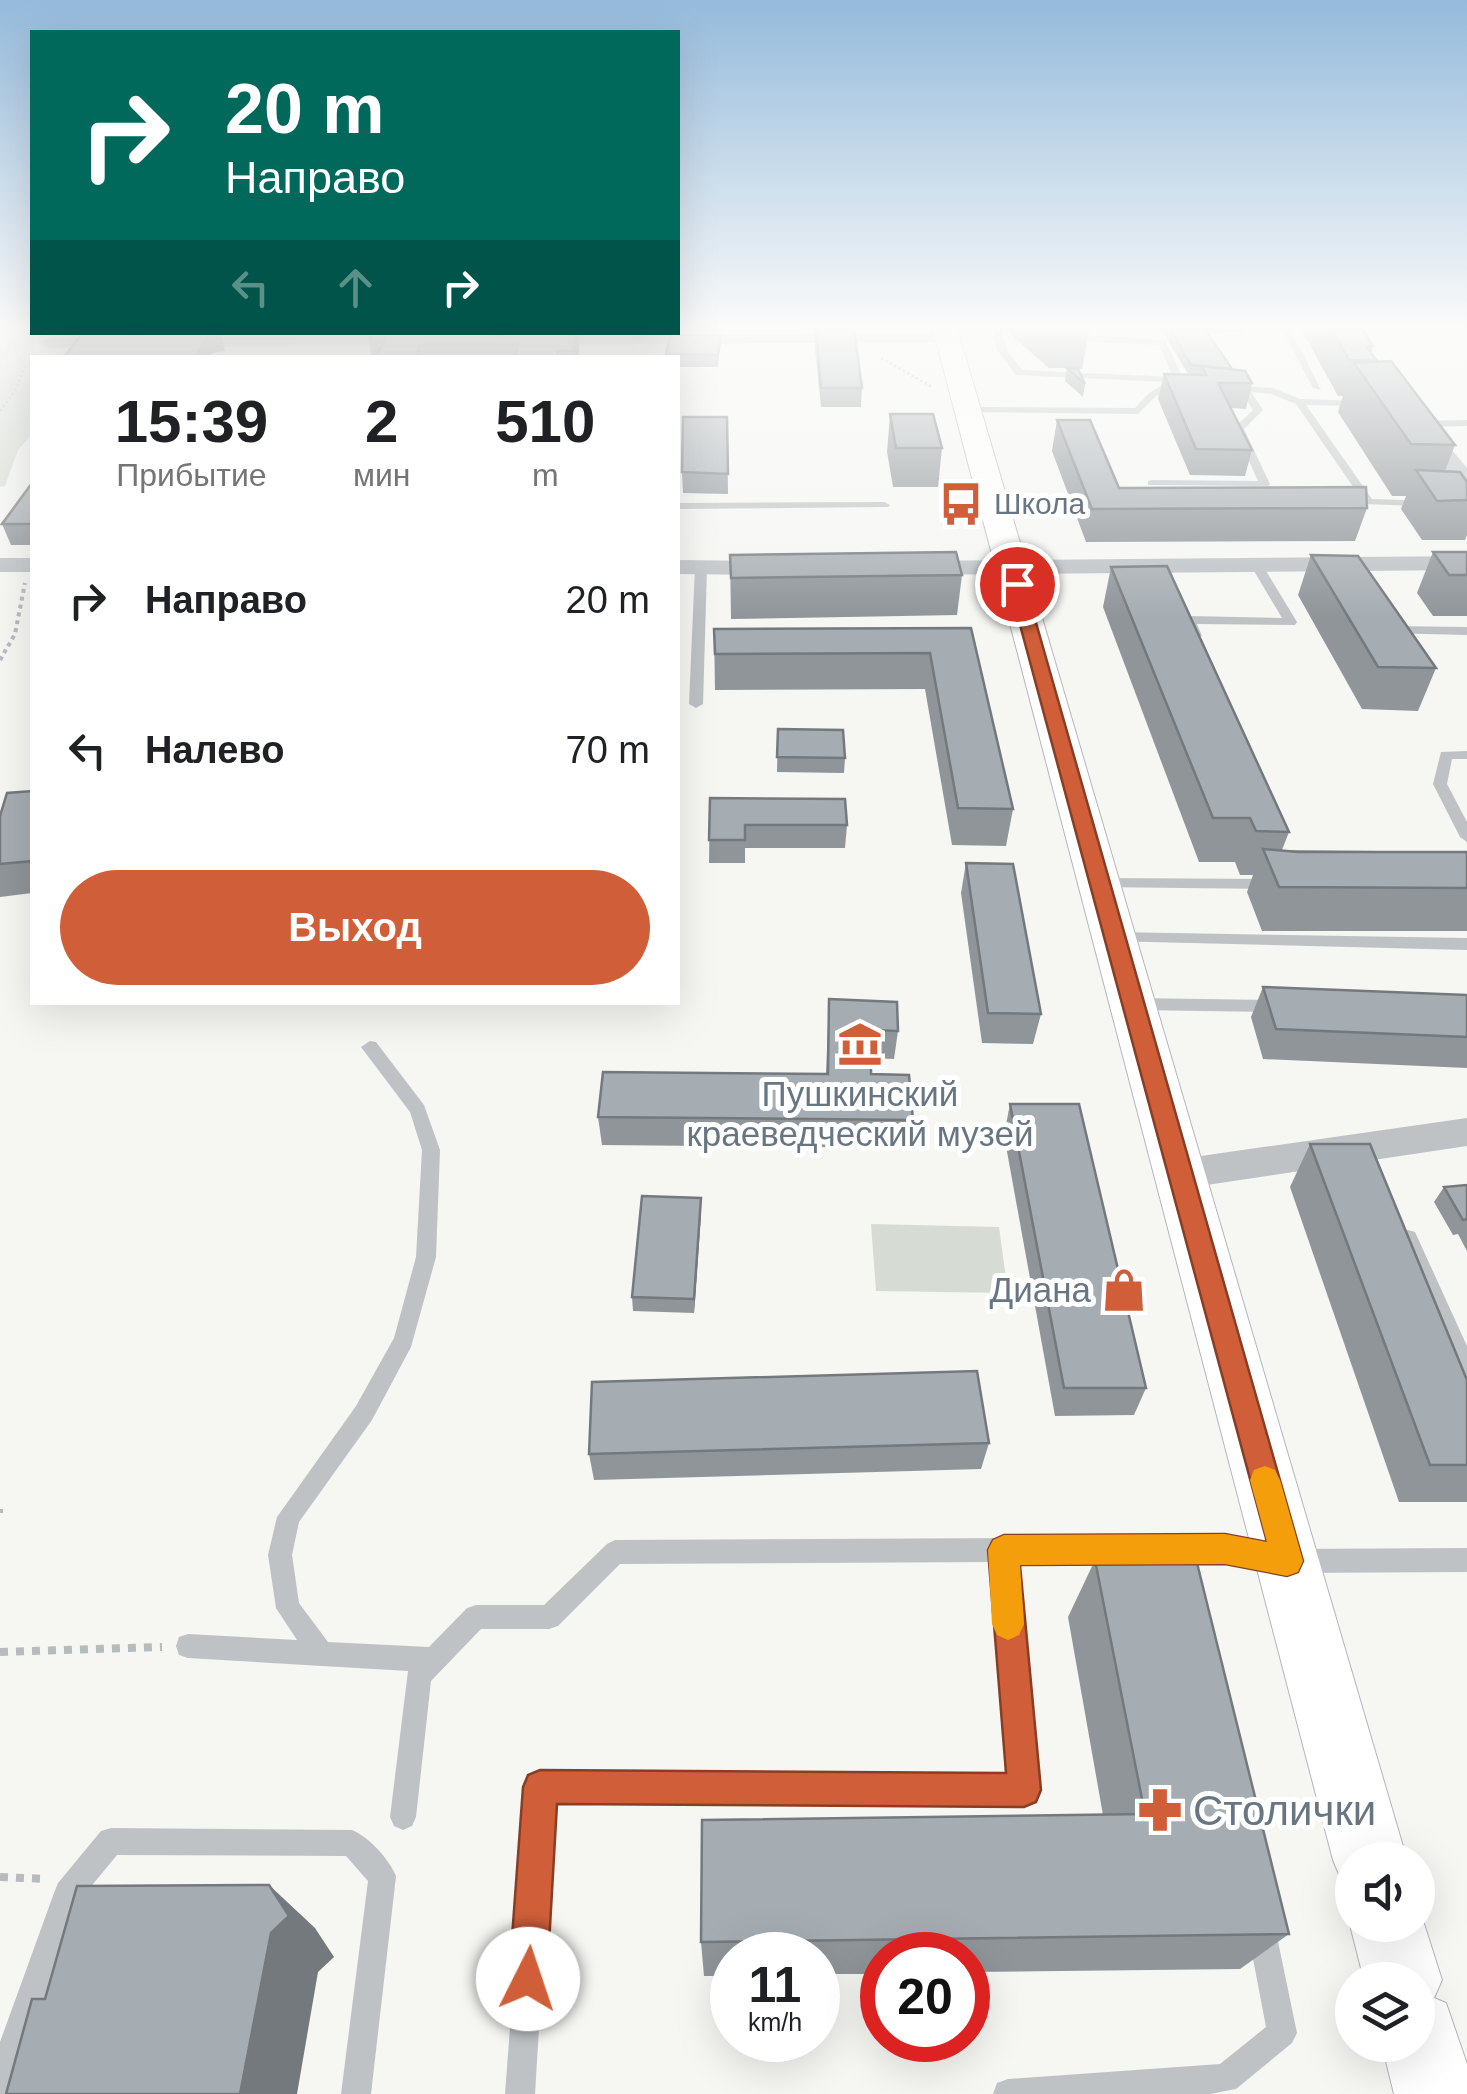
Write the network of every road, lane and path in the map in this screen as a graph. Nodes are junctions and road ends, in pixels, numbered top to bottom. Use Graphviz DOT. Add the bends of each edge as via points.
graph roads {
  1 [pos="962,423"];
  2 [pos="1244,423"];
  3 [pos="1313,423"];
  4 [pos="1467,423"];
  5 [pos="1420,424"];
  6 [pos="1152,482"];
  7 [pos="1467,482"];
  8 [pos="884,505"];
  9 [pos="1467,505"];
  10 [pos="680,506"];
  11 [pos="1467,563"];
  12 [pos="0,565"];
  13 [pos="1257,566"];
  14 [pos="689,567"];
  15 [pos="795,568"];
  16 [pos="889,568"];
  17 [pos="1012,569"];
  18 [pos="29,570"];
  19 [pos="1370,614"];
  20 [pos="1467,631"];
  21 [pos="1204,656"];
  22 [pos="0,660"];
  23 [pos="696,704"];
  24 [pos="1467,755"];
  25 [pos="1467,837"];
  26 [pos="1287,876"];
  27 [pos="1099,883"];
  28 [pos="1114,937"];
  29 [pos="1467,944"];
  30 [pos="1133,1004"];
  31 [pos="1294,1006"];
  32 [pos="370,1046"];
  33 [pos="1467,1132"];
  34 [pos="1180,1174"];
  35 [pos="1398,1216"];
  36 [pos="1467,1370"];
  37 [pos="1004,1550"];
  38 [pos="1467,1560"];
  39 [pos="1287,1561"];
  40 [pos="188,1646"];
  41 [pos="0,1652"];
  42 [pos="322,1654"];
  43 [pos="431,1660"];
  44 [pos="403,1817"];
  45 [pos="1365,1842"];
  46 [pos="0,1878"];
  47 [pos="80,1879"];
  48 [pos="1255,1898"];
  49 [pos="1426,2062"];
  50 [pos="0,2083"];
  51 [pos="1102,2091"];
  52 [pos="356,2094"];
  53 [pos="520,2094"];
  54 [pos="1008,2094"];
  55 [pos="1435,2094"];
  1 -- 17 [label="main road"];
  2 -- 6 [label="lane" via="1238,428 1265,484"];
  3 -- 9 [label="lane" via="1368,502"];
  4 -- 5 [label="lane"];
  5 -- 7 [label="street"];
  8 -- 10 [label="lane"];
  11 -- 13 [label="street" via="1344,573"];
  12 -- 18 [label="street"];
  13 -- 17 [label="street"];
  13 -- 21 [label="lane" via="1290,622 1189,620"];
  14 -- 15 [label="street"];
  14 -- 23 [label="lane"];
  16 -- 17 [label="street"];
  17 -- 27 [label="main road"];
  18 -- 22 [label="path" via="9,651"];
  19 -- 20 [label="lane" via="1380,630"];
  24 -- 25 [label="lane" via="1446,756 1440,784"];
  26 -- 27 [label="lane" via="1278,884"];
  27 -- 28 [label="main road"];
  28 -- 29 [label="lane"];
  28 -- 30 [label="main road"];
  30 -- 31 [label="lane"];
  30 -- 34 [label="main road"];
  32 -- 42 [label="lane" via="418,1110 430,1150 426,1257 404,1340 364,1412 289,1517 280,1555 288,1608"];
  33 -- 34 [label="street" via="1371,1156"];
  34 -- 39 [label="main road"];
  35 -- 36 [label="lane"];
  37 -- 39 [label="lane" via="1186,1561 1225,1549"];
  37 -- 43 [label="lane" via="615,1552 549,1617 476,1618"];
  37 -- 53 [label="lane" via="1024,1790 540,1787"];
  38 -- 39 [label="lane"];
  39 -- 45 [label="main road"];
  40 -- 41 [label="path"];
  40 -- 42 [label="lane"];
  42 -- 43 [label="lane"];
  43 -- 44 [label="lane" via="420,1675"];
  46 -- 47 [label="path"];
  47 -- 50 [label="lane" via="68,1893"];
  47 -- 52 [label="lane" via="111,1841 352,1843 382,1876"];
  48 -- 51 [label="lane" via="1282,2033 1225,2078"];
  49 -- 55 [label="main road"];
  51 -- 54 [label="lane"];
}
